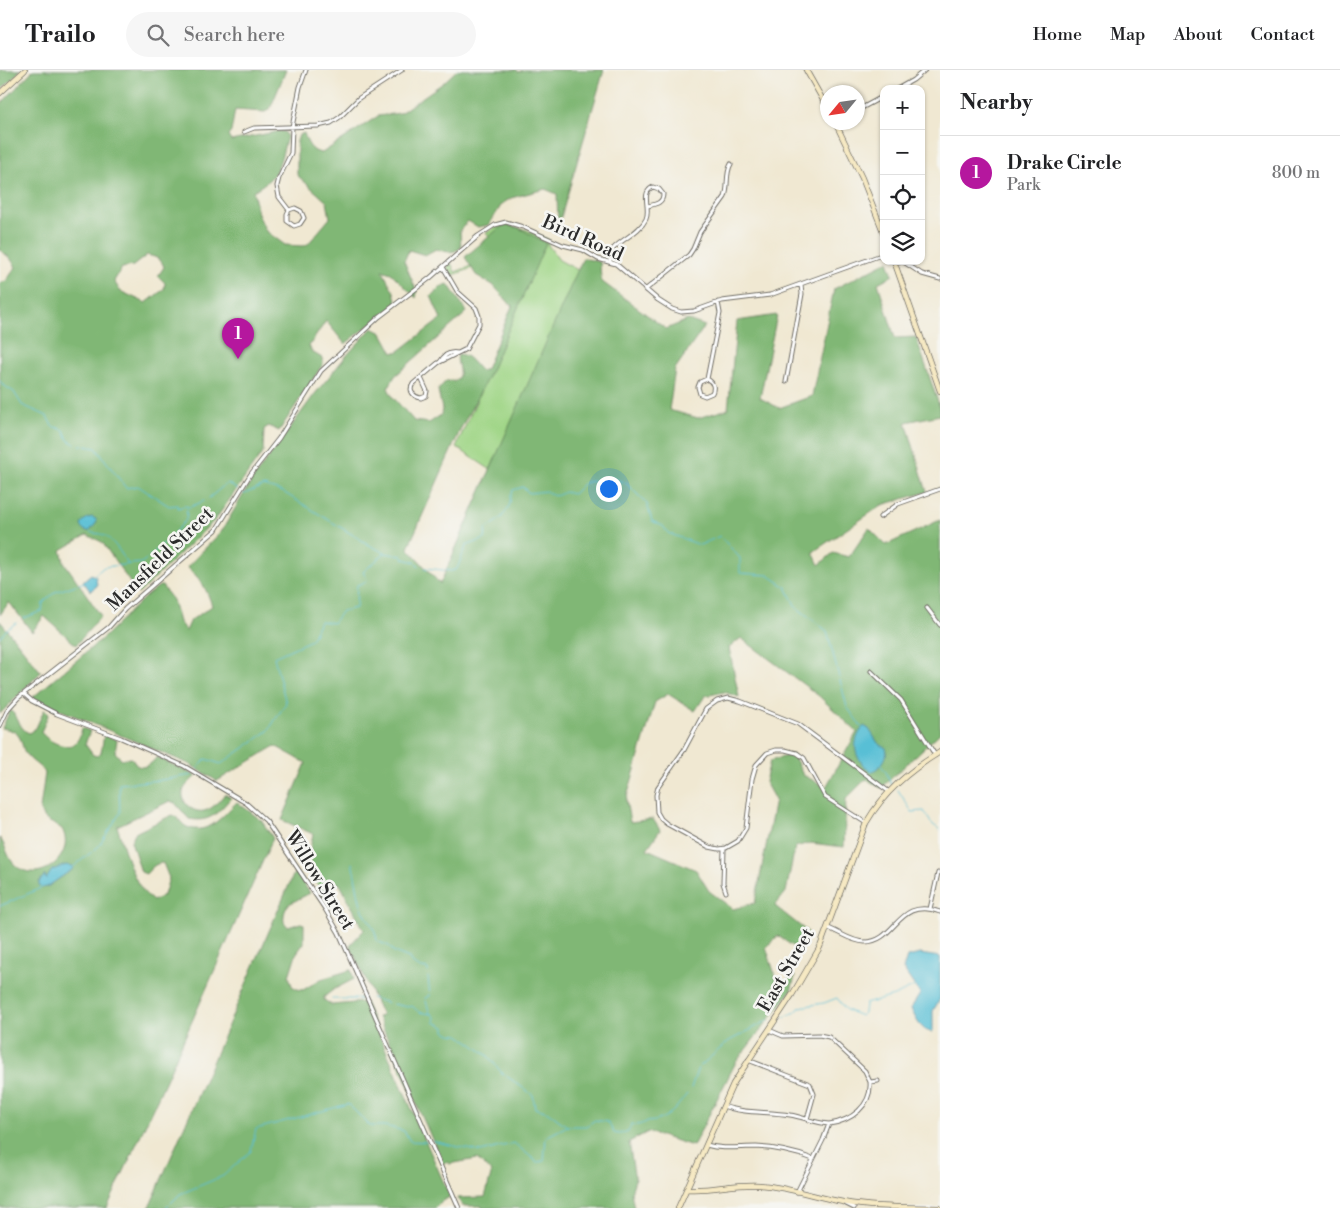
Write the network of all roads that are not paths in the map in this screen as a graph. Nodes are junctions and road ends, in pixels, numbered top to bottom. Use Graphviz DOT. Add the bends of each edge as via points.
graph roads {
  1 [pos="25,70"];
  2 [pos="306,70"];
  3 [pos="402,70"];
  4 [pos="806,70"];
  5 [pos="925,70"];
  6 [pos="904,85"];
  7 [pos="0,93"];
  8 [pos="820,95"];
  9 [pos="880,98"];
  10 [pos="865,106"];
  11 [pos="292,127"];
  12 [pos="839,130"];
  13 [pos="244,132"];
  14 [pos="731,164"];
  15 [pos="648,206"];
  16 [pos="290,210"];
  17 [pos="880,223"];
  18 [pos="880,255"];
  19 [pos="610,262"];
  20 [pos="895,265"];
  21 [pos="907,265"];
  22 [pos="443,267"];
  23 [pos="940,280"];
  24 [pos="801,285"];
  25 [pos="645,290"];
  26 [pos="718,302"];
  27 [pos="330,362"];
  28 [pos="420,378"];
  29 [pos="707,379"];
  30 [pos="786,382"];
  31 [pos="940,391"];
  32 [pos="940,490"];
  33 [pos="880,517"];
  34 [pos="927,608"];
  35 [pos="940,625"];
  36 [pos="871,672"];
  37 [pos="23,694"];
  38 [pos="0,726"];
  39 [pos="940,752"];
  40 [pos="934,755"];
  41 [pos="888,791"];
  42 [pos="866,823"];
  43 [pos="724,849"];
  44 [pos="938,873"];
  45 [pos="726,892"];
  46 [pos="930,909"];
  47 [pos="940,912"];
  48 [pos="828,928"];
  49 [pos="768,1030"];
  50 [pos="748,1060"];
  51 [pos="878,1081"];
  52 [pos="870,1082"];
  53 [pos="723,1106"];
  54 [pos="807,1119"];
  55 [pos="829,1124"];
  56 [pos="706,1146"];
  57 [pos="813,1159"];
  58 [pos="687,1189"];
  59 [pos="797,1192"];
  60 [pos="843,1202"];
  61 [pos="459,1208"];
  62 [pos="678,1208"];
  63 [pos="854,1208"];
  64 [pos="939,1208"];
  1 -- 7 [label="street"];
  2 -- 11 [label="street"];
  3 -- 11 [label="street" via="359,98 332,123"];
  4 -- 8 [label="street"];
  5 -- 6 [label="street"];
  9 -- 10 [label="street"];
  11 -- 13 [label="street" via="254,128"];
  11 -- 16 [label="street" via="290,153 277,186 279,198"];
  12 -- 17 [label="street"];
  14 -- 25 [label="street" via="725,197 700,232 692,251"];
  15 -- 15 [label="street" via="661,201 663,194 659,188 647,190"];
  15 -- 19 [label="street" via="645,221 614,248"];
  16 -- 16 [label="street" via="286,216 288,222 294,226 300,224 304,218 301,211"];
  18 -- 24 [label="street, Bird Road"];
  19 -- 22 [label="street, Bird Road" via="506,222 490,227"];
  19 -- 25 [label="street, Bird Road" via="622,268"];
  20 -- 31 [label="street"];
  21 -- 23 [label="street" via="925,276"];
  22 -- 27 [label="street, Bird Road" via="381,315"];
  22 -- 28 [label="street" via="456,290 474,305 479,324 469,345 458,353 448,354"];
  24 -- 26 [label="street, Bird Road" via="764,296"];
  24 -- 30 [label="street"];
  25 -- 26 [label="street, Bird Road" via="680,312"];
  26 -- 29 [label="street" via="720,313"];
  27 -- 37 [label="street, Mansfield Street" via="216,530 125,609 109,627"];
  28 -- 28 [label="street" via="411,389 421,398 427,391"];
  29 -- 29 [label="street" via="698,384 700,394 705,396 714,388"];
  32 -- 33 [label="street" via="898,504"];
  34 -- 35 [label="street"];
  36 -- 40 [label="street" via="903,703"];
  37 -- 38 [label="street, Mansfield Street" via="8,709"];
  37 -- 61 [label="street, Willow Street" via="57,714 184,766 237,797 266,821 339,933"];
  39 -- 40 [label="street, East Street"];
  40 -- 41 [label="street, East Street"];
  41 -- 42 [label="street, East Street"];
  41 -- 43 [label="street" via="798,724 734,699 717,701 704,712 684,750 658,787 656,800 657,812 667,824 709,847"];
  42 -- 43 [label="street" via="825,797 801,755 776,750 764,755 754,769 744,833"];
  42 -- 48 [label="street, East Street"];
  43 -- 45 [label="street"];
  44 -- 46 [label="street"];
  46 -- 47 [label="street"];
  46 -- 48 [label="street" via="913,910 881,937 869,941 857,941"];
  48 -- 49 [label="street, East Street" via="811,964"];
  49 -- 50 [label="street, East Street"];
  49 -- 52 [label="street" via="783,1036 829,1037 864,1071"];
  50 -- 53 [label="street, East Street"];
  50 -- 54 [label="street" via="810,1084 814,1094"];
  51 -- 52 [label="street"];
  52 -- 55 [label="street" via="862,1108 853,1116"];
  53 -- 54 [label="street"];
  53 -- 56 [label="street, East Street"];
  54 -- 55 [label="street"];
  55 -- 57 [label="street"];
  56 -- 57 [label="street" via="776,1149"];
  56 -- 58 [label="street, East Street"];
  57 -- 59 [label="street"];
  58 -- 59 [label="street" via="758,1185"];
  58 -- 62 [label="street, East Street"];
  59 -- 60 [label="street"];
  60 -- 63 [label="street"];
  60 -- 64 [label="street"];
}
